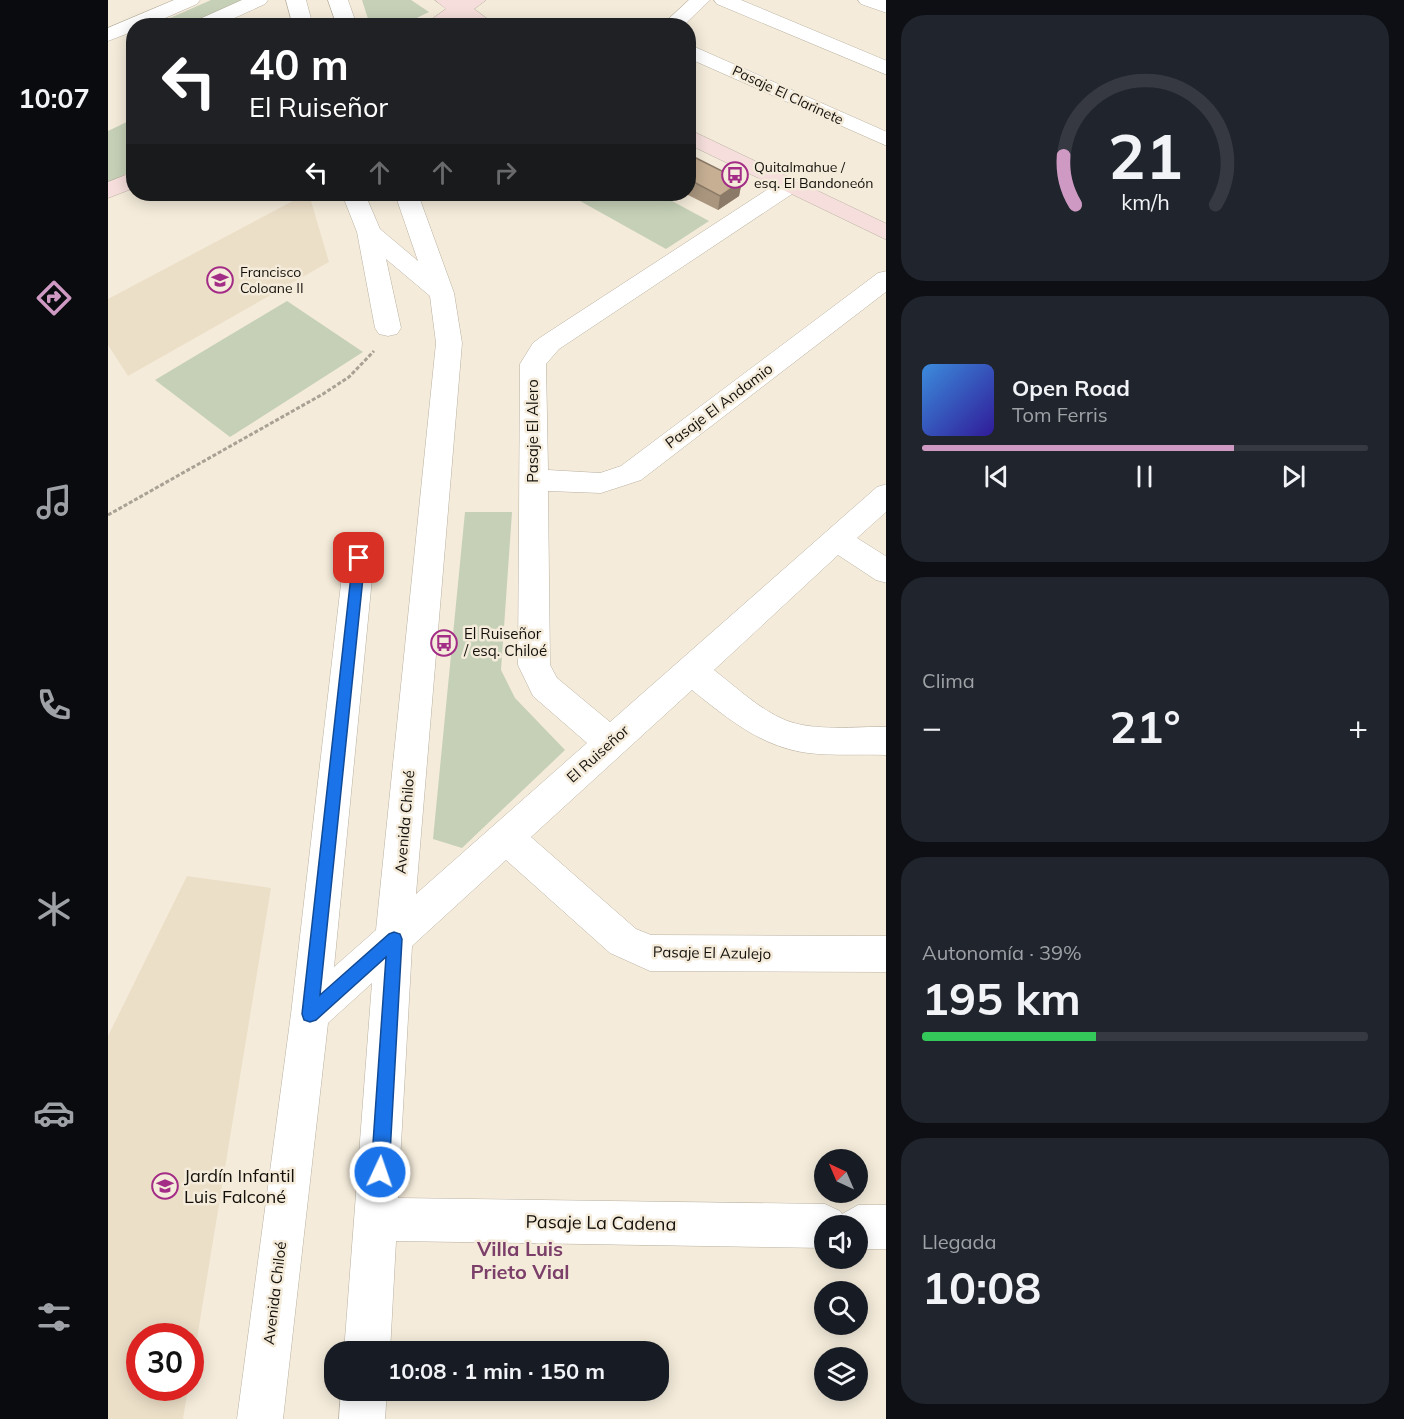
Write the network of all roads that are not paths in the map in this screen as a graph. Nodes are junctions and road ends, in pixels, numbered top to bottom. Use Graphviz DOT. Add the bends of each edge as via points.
graph roads {
  1 [pos="190,0"];
  2 [pos="258,0"];
  3 [pos="296,0"];
  4 [pos="338,0"];
  5 [pos="700,0"];
  6 [pos="724,0"];
  7 [pos="868,0"];
  8 [pos="461,3"];
  9 [pos="886,8"];
  10 [pos="151,18"];
  11 [pos="219,18"];
  12 [pos="301,18"];
  13 [pos="344,18"];
  14 [pos="442,18"];
  15 [pos="478,18"];
  16 [pos="679,18"];
  17 [pos="126,29"];
  18 [pos="108,35"];
  19 [pos="696,54"];
  20 [pos="886,69"];
  21 [pos="696,139"];
  22 [pos="886,140"];
  23 [pos="126,183"];
  24 [pos="790,185"];
  25 [pos="108,191"];
  26 [pos="357,201"];
  27 [pos="409,201"];
  28 [pos="369,232"];
  29 [pos="886,233"];
  30 [pos="886,278"];
  31 [pos="442,293"];
  32 [pos="388,328"];
  33 [pos="533,480"];
  34 [pos="886,494"];
  35 [pos="836,539"];
  36 [pos="359,558"];
  37 [pos="886,572"];
  38 [pos="691,671"];
  39 [pos="886,741"];
  40 [pos="611,743"];
  41 [pos="507,838"];
  42 [pos="394,939"];
  43 [pos="886,954"];
  44 [pos="310,1014"];
  45 [pos="377,1219"];
  46 [pos="814,1227"];
  47 [pos="868,1227"];
  48 [pos="886,1227"];
  49 [pos="368,1341"];
  50 [pos="363,1401"];
  51 [pos="260,1419"];
  52 [pos="362,1419"];
  1 -- 10 [label="street"];
  2 -- 11 [label="street"];
  3 -- 12 [label="street"];
  4 -- 13 [label="street"];
  5 -- 16 [label="street"];
  6 -- 20 [label="street"];
  7 -- 9 [label="street"];
  8 -- 14 [label="street"];
  8 -- 15 [label="street"];
  17 -- 18 [label="street"];
  19 -- 22 [label="street, Pasaje El Clarinete"];
  21 -- 24 [label="street"];
  23 -- 25 [label="street"];
  24 -- 29 [label="street"];
  24 -- 33 [label="street, Pasaje El Alero" via="542,349 532,372"];
  26 -- 28 [label="street"];
  27 -- 31 [label="street, Avenida Chiloé"];
  28 -- 31 [label="street"];
  28 -- 32 [label="street"];
  30 -- 33 [label="street, Pasaje El Andamio" via="631,473 601,483"];
  31 -- 42 [label="street, Avenida Chiloé" via="448,357"];
  33 -- 40 [label="street, Pasaje El Alero" via="534,665 545,687"];
  34 -- 35 [label="street, El Ruiseñor"];
  35 -- 37 [label="street"];
  35 -- 38 [label="street, El Ruiseñor"];
  36 -- 44 [label="street, Avenida Chiloé"];
  38 -- 39 [label="street" via="764,724 783,733"];
  38 -- 40 [label="street, El Ruiseñor"];
  40 -- 41 [label="street, El Ruiseñor"];
  41 -- 42 [label="street, El Ruiseñor"];
  41 -- 43 [label="street, Pasaje El Azulejo" via="623,941 650,953"];
  42 -- 44 [label="street, El Ruiseñor"];
  42 -- 45 [label="street, Avenida Chiloé"];
  44 -- 51 [label="street, Avenida Chiloé"];
  45 -- 46 [label="street, Pasaje La Cadena"];
  45 -- 49 [label="street, Avenida Chiloé"];
  47 -- 48 [label="street"];
  50 -- 52 [label="street"];
}
